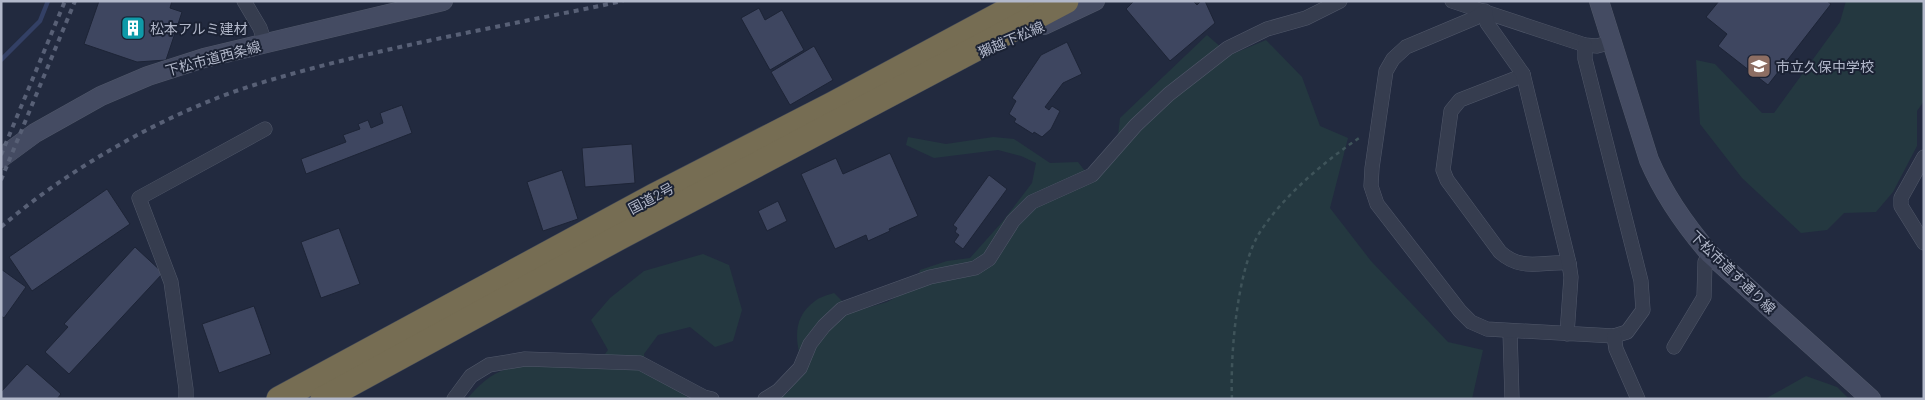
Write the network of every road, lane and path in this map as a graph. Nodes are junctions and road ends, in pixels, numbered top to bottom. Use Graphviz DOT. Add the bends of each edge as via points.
graph roads {
  1 [pos="244,1"];
  2 [pos="443,1"];
  3 [pos="1025,1"];
  4 [pos="1066,1"];
  5 [pos="1095,1"];
  6 [pos="1340,1"];
  7 [pos="1452,1"];
  8 [pos="1599,1"];
  9 [pos="398,7"];
  10 [pos="1485,11"];
  11 [pos="1612,42"];
  12 [pos="265,43"];
  13 [pos="1585,45"];
  14 [pos="1523,74"];
  15 [pos="927,76"];
  16 [pos="1378,126"];
  17 [pos="265,129"];
  18 [pos="4,153"];
  19 [pos="1924,158"];
  20 [pos="1922,238"];
  21 [pos="1710,254"];
  22 [pos="1569,263"];
  23 [pos="1510,331"];
  24 [pos="1567,334"];
  25 [pos="1614,336"];
  26 [pos="1674,347"];
  27 [pos="186,399"];
  28 [pos="279,399"];
  29 [pos="323,399"];
  30 [pos="454,399"];
  31 [pos="712,399"];
  32 [pos="765,399"];
  33 [pos="1232,399"];
  34 [pos="1512,399"];
  35 [pos="1638,399"];
  36 [pos="1871,399"];
  1 -- 12 [label="street"];
  2 -- 9 [label="street, 下松市道西条線"];
  3 -- 28 [label="highway, 国道2号" via="654,196"];
  4 -- 15 [label="highway, 国道2号"];
  5 -- 15 [label="street, 獺越下松線"];
  6 -- 32 [label="street" via="1306,18 1266,29 1228,48 1168,94 1092,175 1032,202 1013,221 989,259 974,268 930,277 842,309 810,344 800,368 778,391"];
  7 -- 10 [label="street"];
  8 -- 11 [label="street, 下松市道す通り線"];
  9 -- 12 [label="street, 下松市道西条線"];
  10 -- 13 [label="street"];
  10 -- 14 [label="street" via="1487,23"];
  10 -- 16 [label="street" via="1406,47 1393,59 1386,71"];
  11 -- 13 [label="street"];
  11 -- 21 [label="street, 下松市道す通り線" via="1659,184 1688,229"];
  12 -- 18 [label="street, 下松市道西条線" via="148,76 101,96"];
  13 -- 25 [label="street" via="1585,59 1641,281 1643,310 1627,332"];
  14 -- 22 [label="street"];
  14 -- 22 [label="street" via="1460,100 1451,111 1443,170 1494,244 1511,261"];
  15 -- 29 [label="highway, 国道2号" via="620,237"];
  16 -- 23 [label="street" via="1371,186 1377,204 1471,322 1487,329"];
  16 -- 33 [label="path" via="1320,165 1260,232 1248,260 1238,306 1231,369"];
  17 -- 27 [label="street" via="139,198 171,282"];
  19 -- 20 [label="street" via="1901,198 1901,206"];
  21 -- 26 [label="street" via="1705,262 1704,296"];
  21 -- 36 [label="street, 下松市道す通り線"];
  22 -- 24 [label="street"];
  23 -- 24 [label="street"];
  23 -- 34 [label="street"];
  24 -- 25 [label="street"];
  25 -- 35 [label="street" via="1616,349"];
  30 -- 31 [label="street" via="470,376 489,365 525,359 640,363"];
}
